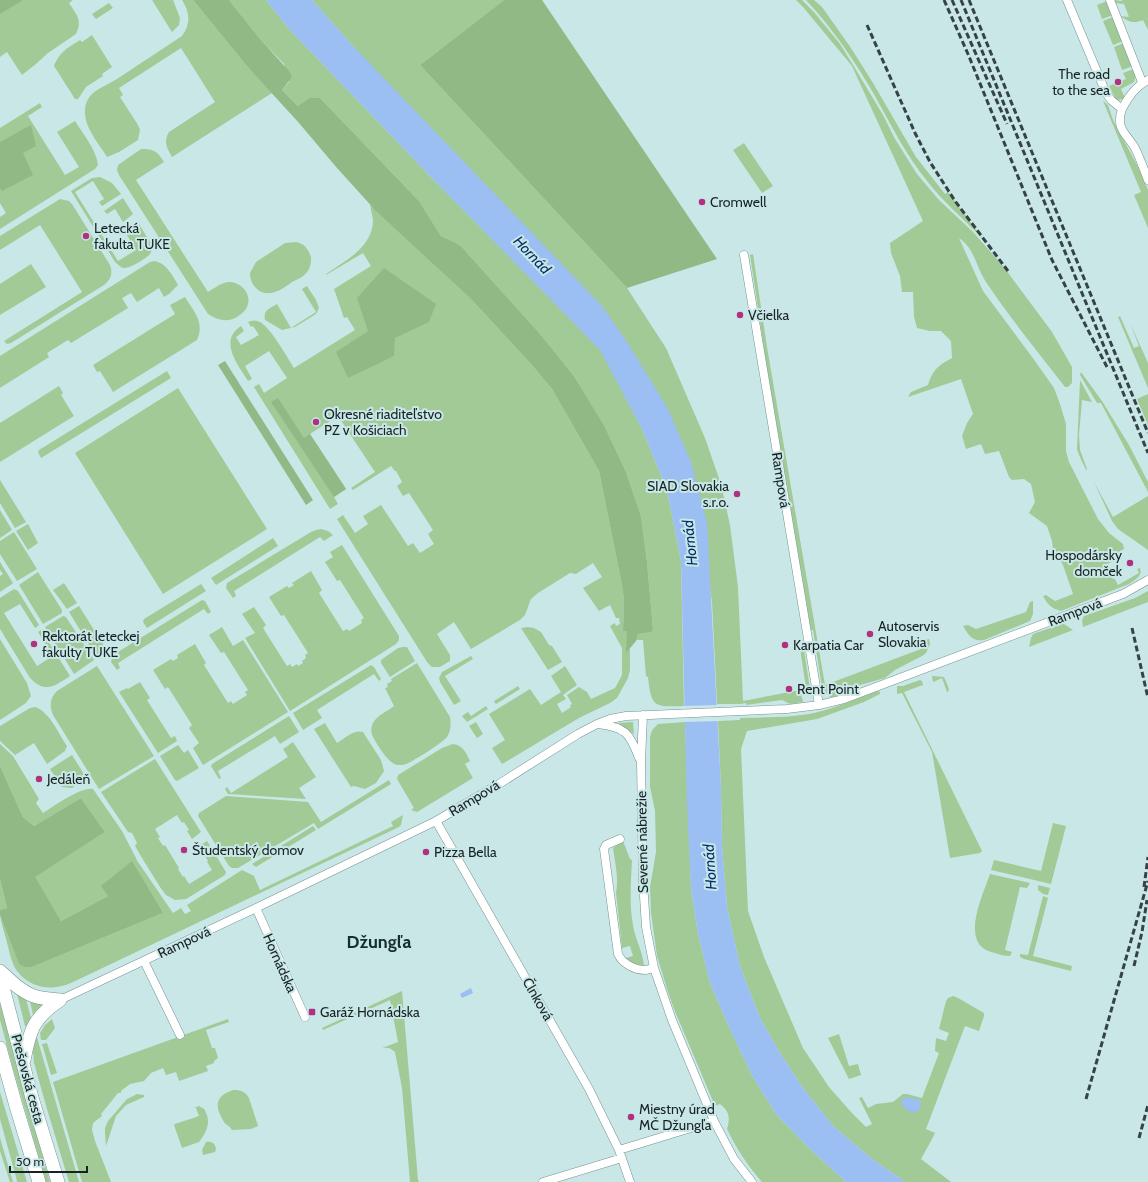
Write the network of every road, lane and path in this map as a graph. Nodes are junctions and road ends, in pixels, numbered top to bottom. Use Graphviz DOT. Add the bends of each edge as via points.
graph roads {
  1 [pos="1067,0"];
  2 [pos="1110,0"];
  3 [pos="1145,81"];
  4 [pos="1122,109"];
  5 [pos="1148,180"];
  6 [pos="744,255"];
  7 [pos="1148,580"];
  8 [pos="819,705"];
  9 [pos="643,715"];
  10 [pos="597,724"];
  11 [pos="641,762"];
  12 [pos="436,821"];
  13 [pos="620,839"];
  14 [pos="256,908"];
  15 [pos="144,961"];
  16 [pos="654,968"];
  17 [pos="0,971"];
  18 [pos="0,976"];
  19 [pos="60,1000"];
  20 [pos="305,1017"];
  21 [pos="180,1035"];
  22 [pos="1,1054"];
  23 [pos="23,1064"];
  24 [pos="714,1121"];
  25 [pos="621,1154"];
  26 [pos="39,1182"];
  27 [pos="58,1182"];
  28 [pos="543,1182"];
  29 [pos="630,1182"];
  30 [pos="752,1182"];
  1 -- 4 [label="street" via="1106,93"];
  2 -- 3 [label="street"];
  3 -- 4 [label="street" via="1131,94"];
  4 -- 5 [label="street" via="1121,126 1135,149"];
  6 -- 8 [label="street, Rampová"];
  7 -- 8 [label="street, Rampová" via="1123,594 851,696"];
  8 -- 9 [label="street, Rampová" via="743,712"];
  9 -- 10 [label="street, Rampová" via="610,719"];
  9 -- 11 [label="street, Severné nábrežie"];
  10 -- 11 [label="street" via="624,731 636,747"];
  10 -- 12 [label="street, Rampová"];
  11 -- 16 [label="street, Severné nábrežie" via="644,911"];
  12 -- 14 [label="street, Rampová"];
  12 -- 25 [label="street, Člnková" via="589,1089"];
  13 -- 16 [label="street, Severné nábrežie" via="606,845 604,849 618,954 622,961 630,966 645,970"];
  14 -- 15 [label="street, Rampová"];
  14 -- 20 [label="street, Hornádska"];
  15 -- 19 [label="street, Rampová"];
  15 -- 21 [label="street, Rampová"];
  16 -- 24 [label="street, Severné nábrežie" via="672,1020"];
  17 -- 19 [label="highway" via="20,989 35,997"];
  18 -- 23 [label="highway, Prešovská cesta"];
  19 -- 23 [label="highway" via="48,1008 31,1029"];
  22 -- 26 [label="highway, Prešovská cesta"];
  23 -- 27 [label="highway, Prešovská cesta"];
  24 -- 25 [label="street"];
  24 -- 30 [label="street, Severné nábrežie" via="734,1159"];
  25 -- 28 [label="street"];
  25 -- 29 [label="street, Člnková"];
}
